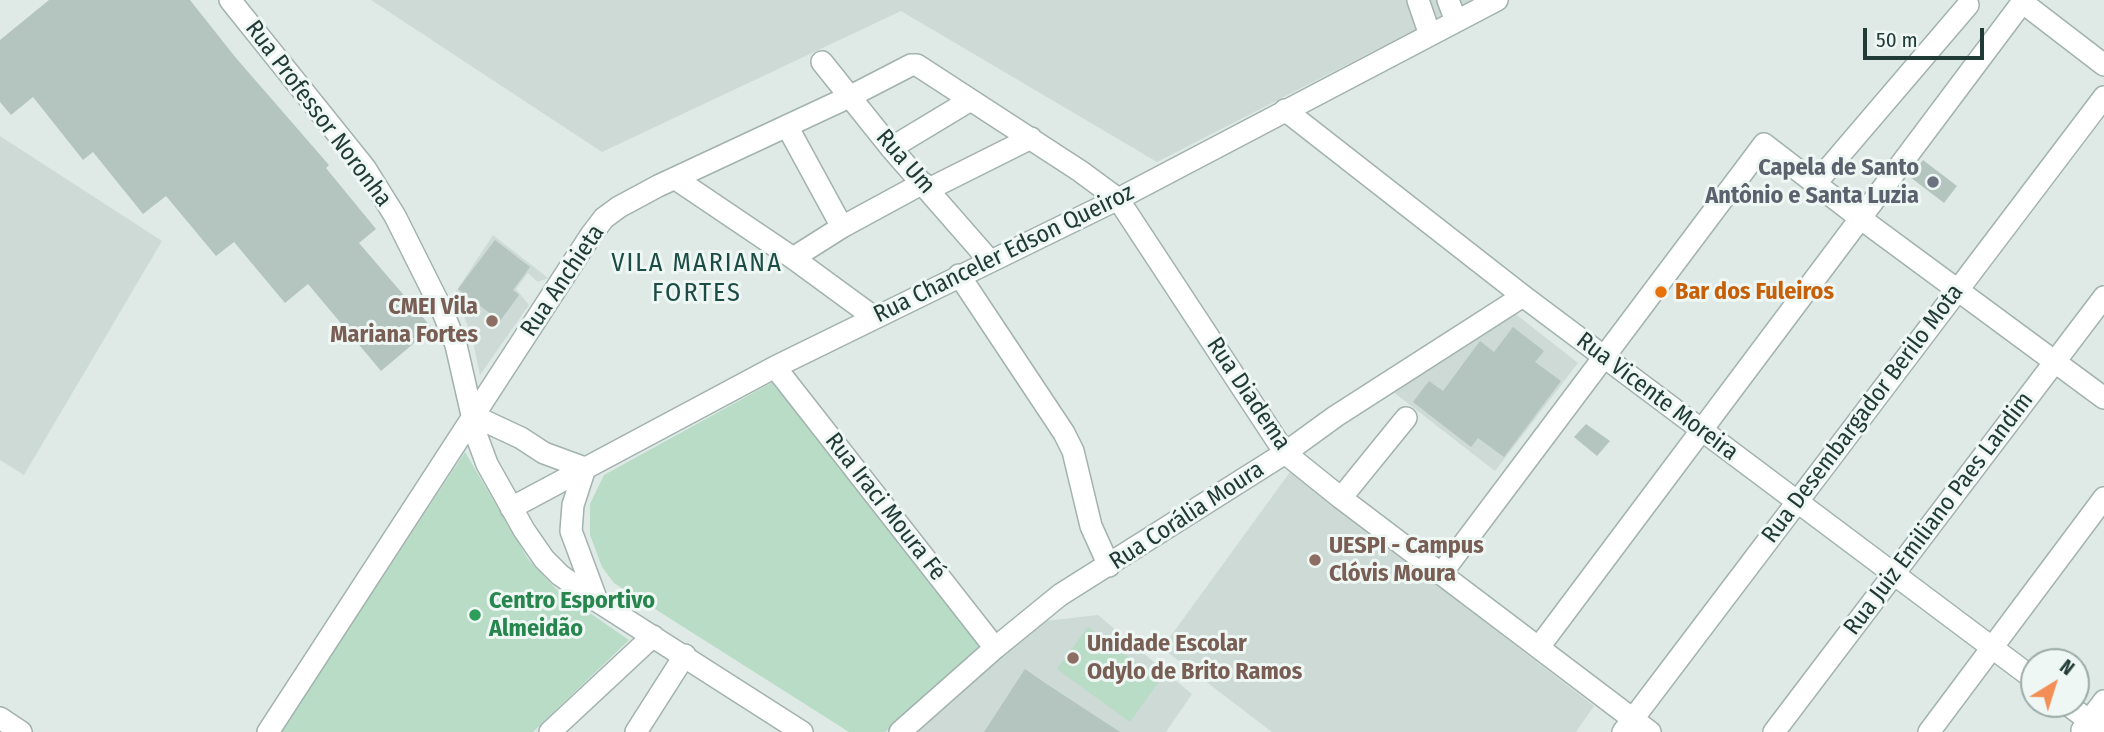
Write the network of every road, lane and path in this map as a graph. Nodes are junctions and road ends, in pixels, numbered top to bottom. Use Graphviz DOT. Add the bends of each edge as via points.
graph roads {
  1 [pos="230,0"];
  2 [pos="1418,0"];
  3 [pos="1448,0"];
  4 [pos="1497,0"];
  5 [pos="2023,1"];
  6 [pos="1968,5"];
  7 [pos="1456,21"];
  8 [pos="1430,35"];
  9 [pos="822,62"];
  10 [pos="2104,65"];
  11 [pos="849,97"];
  12 [pos="2104,97"];
  13 [pos="969,100"];
  14 [pos="1284,110"];
  15 [pos="787,126"];
  16 [pos="1031,138"];
  17 [pos="891,148"];
  18 [pos="676,179"];
  19 [pos="1816,183"];
  20 [pos="926,186"];
  21 [pos="1118,198"];
  22 [pos="1860,218"];
  23 [pos="842,227"];
  24 [pos="793,258"];
  25 [pos="989,260"];
  26 [pos="959,275"];
  27 [pos="1958,289"];
  28 [pos="1523,296"];
  29 [pos="2104,297"];
  30 [pos="875,318"];
  31 [pos="1604,357"];
  32 [pos="2055,361"];
  33 [pos="775,367"];
  34 [pos="2104,398"];
  35 [pos="474,416"];
  36 [pos="1406,418"];
  37 [pos="1702,430"];
  38 [pos="1285,453"];
  39 [pos="585,468"];
  40 [pos="1341,498"];
  41 [pos="2104,498"];
  42 [pos="1797,502"];
  43 [pos="511,508"];
  44 [pos="1109,566"];
  45 [pos="1441,574"];
  46 [pos="1894,574"];
  47 [pos="597,601"];
  48 [pos="653,636"];
  49 [pos="1539,647"];
  50 [pos="995,648"];
  51 [pos="1993,648"];
  52 [pos="685,656"];
  53 [pos="2020,668"];
  54 [pos="2104,701"];
  55 [pos="0,718"];
  56 [pos="775,725"];
  57 [pos="1635,728"];
  58 [pos="2091,728"];
  59 [pos="21,732"];
  60 [pos="268,732"];
  61 [pos="550,732"];
  62 [pos="636,732"];
  63 [pos="802,732"];
  64 [pos="900,732"];
  65 [pos="1774,732"];
  66 [pos="1929,732"];
  1 -- 35 [label="street, Rua Professor Noronha" via="365,168 395,216 443,312"];
  2 -- 8 [label="street"];
  3 -- 7 [label="street"];
  4 -- 7 [label="street, Rua Chanceler Edson Queiroz"];
  5 -- 10 [label="street"];
  5 -- 22 [label="street"];
  6 -- 19 [label="street"];
  7 -- 8 [label="street, Rua Chanceler Edson Queiroz"];
  8 -- 14 [label="street, Rua Chanceler Edson Queiroz"];
  9 -- 11 [label="street, Rua Um"];
  11 -- 13 [label="street, Rua Anchieta" via="917,65"];
  11 -- 15 [label="street, Rua Anchieta"];
  11 -- 17 [label="street, Rua Um"];
  12 -- 27 [label="street, Rua Desembargador Berilo Mota"];
  13 -- 16 [label="street, Rua Anchieta"];
  13 -- 17 [label="street"];
  14 -- 21 [label="street, Rua Chanceler Edson Queiroz"];
  14 -- 28 [label="street, Rua Vicente Moreira"];
  15 -- 18 [label="street, Rua Anchieta"];
  15 -- 23 [label="street"];
  16 -- 20 [label="street"];
  16 -- 21 [label="street, Rua Anchieta"];
  17 -- 20 [label="street, Rua Um"];
  18 -- 24 [label="street"];
  18 -- 35 [label="street, Rua Anchieta" via="619,207 596,228"];
  19 -- 22 [label="street"];
  19 -- 31 [label="street" via="1767,144 1761,145"];
  20 -- 23 [label="street"];
  20 -- 25 [label="street, Rua Um"];
  21 -- 25 [label="street, Rua Chanceler Edson Queiroz"];
  21 -- 38 [label="street, Rua Diadema"];
  22 -- 27 [label="street"];
  22 -- 37 [label="street"];
  23 -- 24 [label="street"];
  24 -- 30 [label="street"];
  25 -- 26 [label="street, Rua Chanceler Edson Queiroz"];
  26 -- 30 [label="street, Rua Chanceler Edson Queiroz"];
  26 -- 44 [label="street" via="1064,433 1091,526"];
  27 -- 32 [label="street"];
  27 -- 42 [label="street, Rua Desembargador Berilo Mota"];
  28 -- 31 [label="street, Rua Vicente Moreira"];
  28 -- 38 [label="street, Rua Corália Moura"];
  29 -- 32 [label="street, Rua Juiz Emiliano Paes Landim"];
  30 -- 33 [label="street, Rua Chanceler Edson Queiroz"];
  31 -- 37 [label="street, Rua Vicente Moreira"];
  31 -- 45 [label="street"];
  32 -- 34 [label="street"];
  32 -- 46 [label="street, Rua Juiz Emiliano Paes Landim"];
  33 -- 39 [label="street, Rua Chanceler Edson Queiroz"];
  33 -- 50 [label="street, Rua Iraci Moura Fé"];
  35 -- 39 [label="street" via="544,453"];
  35 -- 43 [label="street, Rua Professor Noronha" via="487,464"];
  35 -- 60 [label="street, Rua Anchieta"];
  36 -- 40 [label="street"];
  37 -- 42 [label="street, Rua Vicente Moreira"];
  37 -- 49 [label="street"];
  38 -- 40 [label="street, Rua Diadema"];
  38 -- 44 [label="street, Rua Corália Moura"];
  39 -- 43 [label="street, Rua Chanceler Edson Queiroz"];
  39 -- 47 [label="street" via="573,505 571,531"];
  40 -- 45 [label="street, Rua Diadema"];
  41 -- 51 [label="street"];
  42 -- 46 [label="street, Rua Vicente Moreira"];
  42 -- 57 [label="street, Rua Desembargador Berilo Mota"];
  43 -- 47 [label="street, Rua Professor Noronha" via="544,559"];
  44 -- 50 [label="street, Rua Corália Moura" via="1060,596"];
  45 -- 49 [label="street, Rua Diadema"];
  46 -- 51 [label="street, Rua Vicente Moreira"];
  46 -- 65 [label="street, Rua Juiz Emiliano Paes Landim"];
  47 -- 48 [label="street, Rua Professor Noronha"];
  48 -- 52 [label="street, Rua Professor Noronha"];
  48 -- 61 [label="street"];
  49 -- 57 [label="street, Rua Diadema"];
  50 -- 64 [label="street, Rua Corália Moura"];
  51 -- 53 [label="street, Rua Vicente Moreira"];
  51 -- 66 [label="street"];
  52 -- 56 [label="street, Rua Professor Noronha"];
  52 -- 62 [label="street"];
  54 -- 58 [label="street"];
  55 -- 59 [label="street"];
  56 -- 63 [label="street, Rua Professor Noronha"];
}
